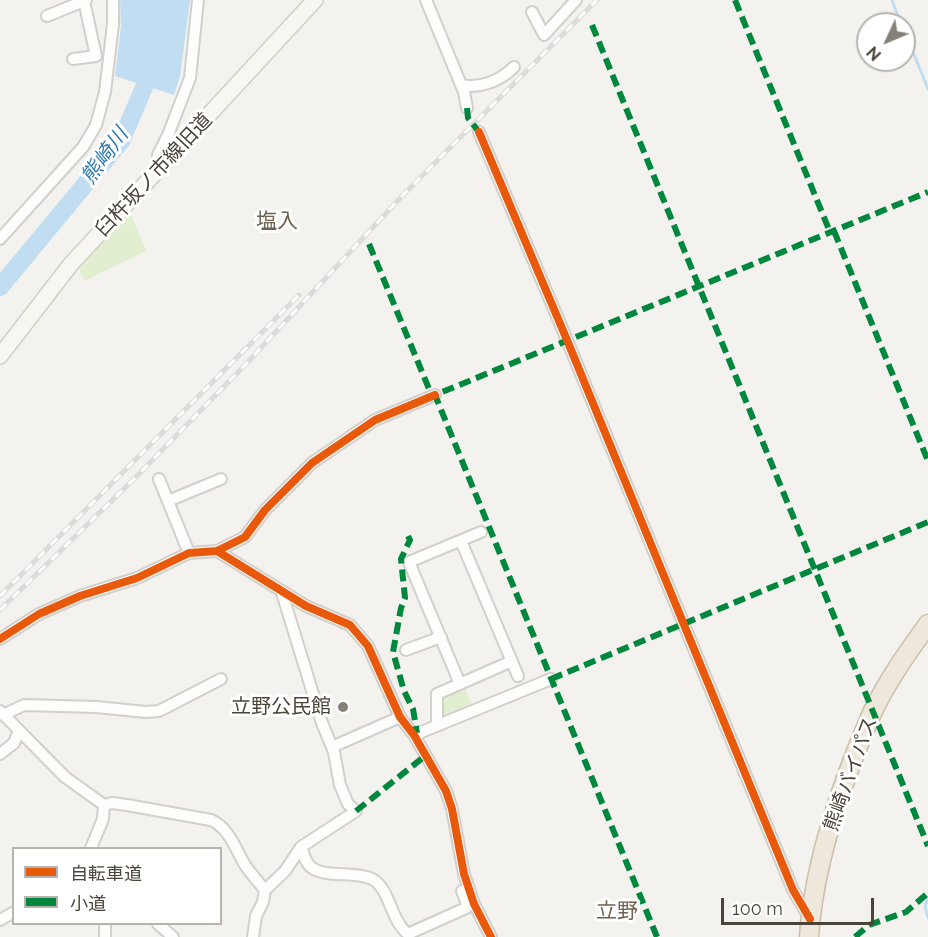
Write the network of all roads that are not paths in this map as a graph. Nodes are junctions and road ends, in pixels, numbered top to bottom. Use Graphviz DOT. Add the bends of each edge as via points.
graph roads {
  1 [pos="85,0"];
  2 [pos="113,0"];
  3 [pos="198,0"];
  4 [pos="315,0"];
  5 [pos="426,0"];
  6 [pos="576,0"];
  7 [pos="532,12"];
  8 [pos="47,16"];
  9 [pos="73,59"];
  10 [pos="514,67"];
  11 [pos="461,85"];
  12 [pos="467,108"];
  13 [pos="478,132"];
  14 [pos="159,170"];
  15 [pos="0,239"];
  16 [pos="0,356"];
  17 [pos="435,395"];
  18 [pos="159,479"];
  19 [pos="221,479"];
  20 [pos="168,501"];
  21 [pos="481,532"];
  22 [pos="461,541"];
  23 [pos="217,551"];
  24 [pos="189,553"];
  25 [pos="282,593"];
  26 [pos="928,624"];
  27 [pos="441,637"];
  28 [pos="0,639"];
  29 [pos="406,650"];
  30 [pos="512,661"];
  31 [pos="518,676"];
  32 [pos="221,679"];
  33 [pos="551,679"];
  34 [pos="460,684"];
  35 [pos="2,713"];
  36 [pos="400,717"];
  37 [pos="437,725"];
  38 [pos="19,730"];
  39 [pos="414,735"];
  40 [pos="332,747"];
  41 [pos="0,754"];
  42 [pos="104,805"];
  43 [pos="92,847"];
  44 [pos="301,847"];
  45 [pos="460,860"];
  46 [pos="266,890"];
  47 [pos="159,925"];
  48 [pos="809,928"];
  49 [pos="173,937"];
  50 [pos="253,937"];
  51 [pos="491,937"];
  1 -- 8 [label="street"];
  1 -- 9 [label="street" via="96,56"];
  2 -- 15 [label="street" via="105,92 96,125 83,147"];
  3 -- 14 [label="street" via="190,78 158,155"];
  4 -- 14 [label="street, 臼杵坂ノ市線旧道"];
  5 -- 11 [label="street"];
  6 -- 7 [label="street" via="544,35"];
  10 -- 11 [label="street" via="501,78 480,86"];
  11 -- 12 [label="street"];
  13 -- 48 [label="street"];
  14 -- 16 [label="street, 臼杵坂ノ市線旧道" via="71,264"];
  17 -- 23 [label="street" via="375,420 320,457 265,510 245,537"];
  18 -- 20 [label="street"];
  19 -- 20 [label="street"];
  20 -- 24 [label="street"];
  21 -- 22 [label="street"];
  22 -- 27 [label="street" via="409,562"];
  22 -- 30 [label="street"];
  23 -- 24 [label="street"];
  23 -- 25 [label="street"];
  24 -- 28 [label="street" via="137,578 39,614"];
  25 -- 36 [label="street" via="355,630 368,646"];
  25 -- 40 [label="street"];
  26 -- 48 [label="highway, 熊崎バイパス" via="873,712 830,823"];
  27 -- 29 [label="street"];
  27 -- 34 [label="street"];
  30 -- 31 [label="street"];
  30 -- 34 [label="street"];
  32 -- 35 [label="street" via="159,711 24,705"];
  33 -- 37 [label="street"];
  34 -- 37 [label="street" via="436,694"];
  35 -- 38 [label="street"];
  36 -- 39 [label="street"];
  36 -- 40 [label="street"];
  37 -- 39 [label="street"];
  38 -- 41 [label="street" via="14,743"];
  38 -- 42 [label="street" via="65,777"];
  39 -- 45 [label="street" via="446,791"];
  40 -- 44 [label="street" via="340,785 348,804 356,811"];
  42 -- 43 [label="street"];
  42 -- 46 [label="street" via="127,805 220,824 247,868"];
  44 -- 45 [label="street" via="312,868 378,882 399,926 408,934 466,908 458,871"];
  44 -- 46 [label="street"];
  45 -- 51 [label="street" via="474,903"];
  46 -- 50 [label="street"];
  47 -- 49 [label="street"];
}
